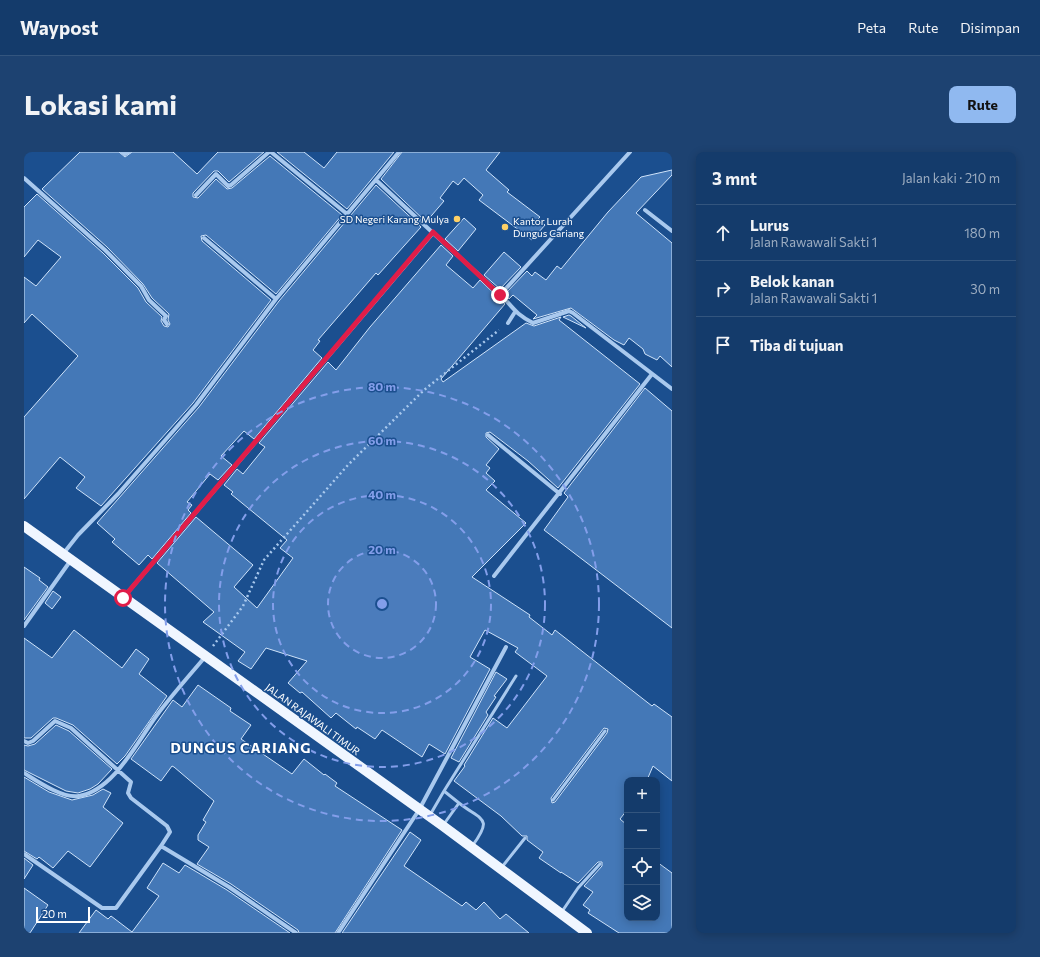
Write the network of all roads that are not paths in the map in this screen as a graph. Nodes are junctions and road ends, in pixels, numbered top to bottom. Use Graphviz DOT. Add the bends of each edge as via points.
graph roads {
  1 [pos="122,152"];
  2 [pos="129,152"];
  3 [pos="399,152"];
  4 [pos="630,152"];
  5 [pos="24,178"];
  6 [pos="376,180"];
  7 [pos="196,195"];
  8 [pos="645,210"];
  9 [pos="347,214"];
  10 [pos="672,231"];
  11 [pos="433,232"];
  12 [pos="204,238"];
  13 [pos="500,295"];
  14 [pos="276,299"];
  15 [pos="515,312"];
  16 [pos="508,323"];
  17 [pos="167,324"];
  18 [pos="652,374"];
  19 [pos="672,389"];
  20 [pos="488,435"];
  21 [pos="560,494"];
  22 [pos="24,526"];
  23 [pos="63,554"];
  24 [pos="71,560"];
  25 [pos="494,576"];
  26 [pos="123,598"];
  27 [pos="24,626"];
  28 [pos="506,647"];
  29 [pos="205,656"];
  30 [pos="516,676"];
  31 [pos="605,731"];
  32 [pos="24,741"];
  33 [pos="118,771"];
  34 [pos="24,773"];
  35 [pos="444,791"];
  36 [pos="553,800"];
  37 [pos="459,803"];
  38 [pos="419,810"];
  39 [pos="429,817"];
  40 [pos="443,826"];
  41 [pos="525,838"];
  42 [pos="161,846"];
  43 [pos="471,848"];
  44 [pos="24,854"];
  45 [pos="600,864"];
  46 [pos="501,869"];
  47 [pos="561,912"];
  48 [pos="582,932"];
  49 [pos="296,933"];
  50 [pos="338,933"];
  1 -- 2 [label="street"];
  3 -- 6 [label="street"];
  4 -- 13 [label="street"];
  5 -- 17 [label="street" via="116,260 141,286 149,300 166,316 164,320"];
  6 -- 9 [label="street"];
  6 -- 11 [label="street"];
  7 -- 9 [label="street" via="216,174 228,186 231,185 271,152"];
  8 -- 10 [label="street"];
  9 -- 14 [label="street"];
  11 -- 13 [label="street"];
  11 -- 26 [label="street"];
  12 -- 14 [label="street"];
  13 -- 15 [label="street"];
  14 -- 23 [label="street" via="196,405"];
  15 -- 16 [label="street"];
  15 -- 18 [label="street" via="533,323 569,311"];
  18 -- 19 [label="street"];
  18 -- 21 [label="street"];
  20 -- 21 [label="street"];
  21 -- 25 [label="street"];
  22 -- 23 [label="main road, JALAN RAJAWALI TIMUR"];
  23 -- 24 [label="main road, JALAN RAJAWALI TIMUR"];
  24 -- 26 [label="main road, JALAN RAJAWALI TIMUR"];
  24 -- 27 [label="street"];
  26 -- 29 [label="main road, JALAN RAJAWALI TIMUR"];
  28 -- 38 [label="street"];
  29 -- 33 [label="street" via="158,714"];
  29 -- 38 [label="main road, JALAN RAJAWALI TIMUR"];
  30 -- 35 [label="lane"];
  31 -- 36 [label="lane"];
  32 -- 33 [label="street" via="34,741 55,721 71,728"];
  33 -- 34 [label="street" via="103,785 77,797 55,792"];
  33 -- 42 [label="street" via="131,782 128,793 131,798 169,829 170,832"];
  35 -- 37 [label="lane"];
  35 -- 39 [label="lane"];
  37 -- 40 [label="lane"];
  37 -- 43 [label="lane" via="483,819 485,824"];
  38 -- 39 [label="main road, JALAN RAJAWALI TIMUR"];
  38 -- 50 [label="street"];
  39 -- 40 [label="main road, JALAN RAJAWALI TIMUR"];
  40 -- 43 [label="main road, JALAN RAJAWALI TIMUR"];
  41 -- 46 [label="lane"];
  42 -- 44 [label="street" via="116,908 111,909 102,908"];
  42 -- 49 [label="street"];
  43 -- 46 [label="main road, JALAN RAJAWALI TIMUR"];
  45 -- 47 [label="lane"];
  46 -- 47 [label="main road, JALAN RAJAWALI TIMUR"];
  47 -- 48 [label="main road, JALAN RAJAWALI TIMUR"];
}
